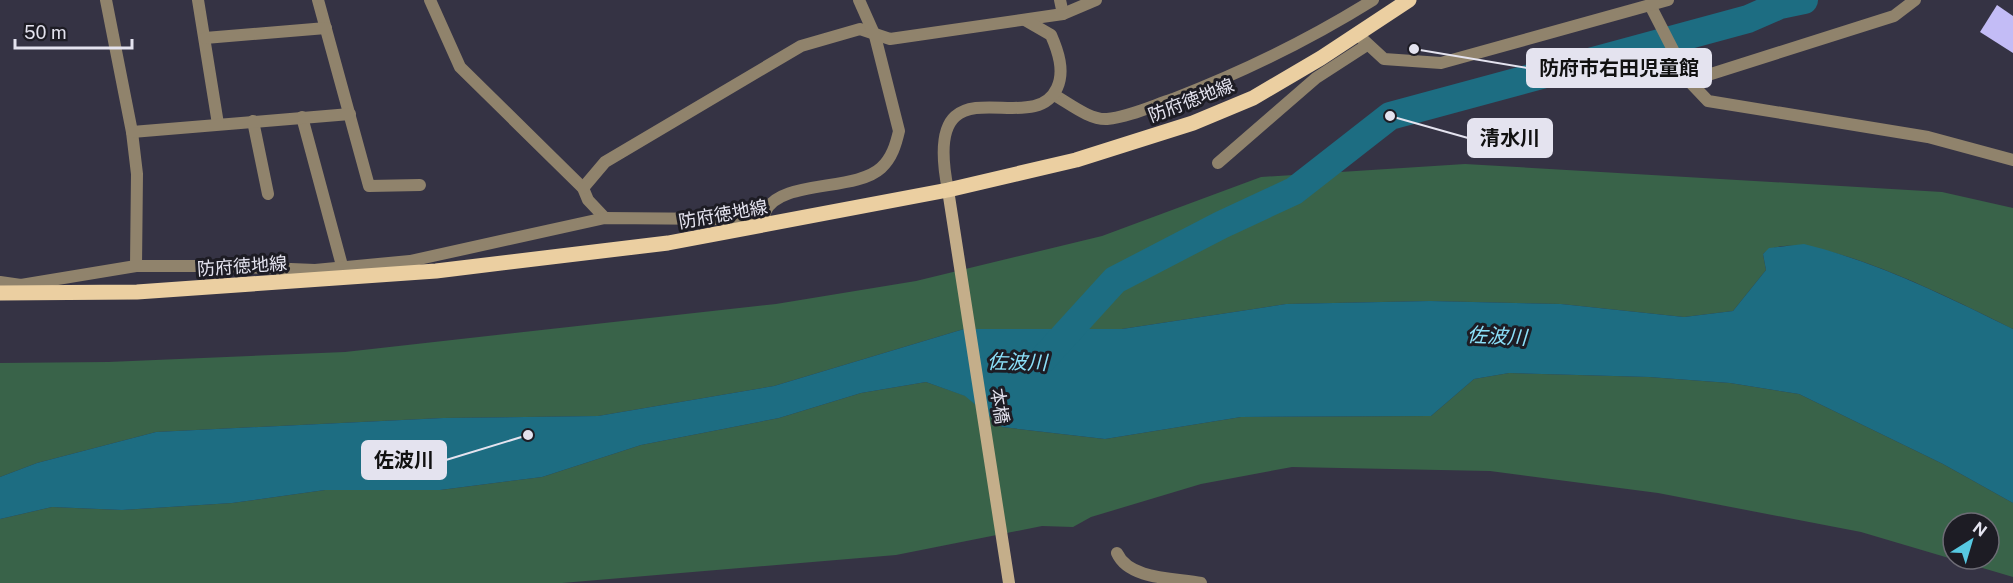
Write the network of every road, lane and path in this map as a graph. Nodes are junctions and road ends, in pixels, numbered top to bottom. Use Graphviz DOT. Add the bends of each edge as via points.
graph roads {
  1 [pos="106,0"];
  2 [pos="198,0"];
  3 [pos="318,0"];
  4 [pos="430,0"];
  5 [pos="859,0"];
  6 [pos="1060,0"];
  7 [pos="1096,0"];
  8 [pos="1373,0"];
  9 [pos="1409,0"];
  10 [pos="1668,0"];
  11 [pos="1915,0"];
  12 [pos="1650,5"];
  13 [pos="1063,14"];
  14 [pos="1024,19"];
  15 [pos="326,28"];
  16 [pos="875,36"];
  17 [pos="205,38"];
  18 [pos="1362,40"];
  19 [pos="1686,76"];
  20 [pos="1054,94"];
  21 [pos="350,114"];
  22 [pos="302,117"];
  23 [pos="253,121"];
  24 [pos="218,124"];
  25 [pos="132,132"];
  26 [pos="2013,160"];
  27 [pos="1218,163"];
  28 [pos="420,185"];
  29 [pos="583,188"];
  30 [pos="948,190"];
  31 [pos="268,194"];
  32 [pos="605,218"];
  33 [pos="764,226"];
  34 [pos="135,266"];
  35 [pos="343,272"];
  36 [pos="0,282"];
  37 [pos="21,289"];
  38 [pos="0,293"];
  39 [pos="1118,553"];
  40 [pos="1009,583"];
  41 [pos="1201,583"];
  1 -- 25 [label="street"];
  2 -- 17 [label="street"];
  3 -- 15 [label="street"];
  4 -- 29 [label="street" via="460,68"];
  5 -- 16 [label="street"];
  6 -- 13 [label="street"];
  7 -- 13 [label="street"];
  8 -- 20 [label="street" via="1334,25 1235,75 1142,110 1107,119 1092,117"];
  9 -- 18 [label="main road, 防府徳地線"];
  10 -- 12 [label="street"];
  11 -- 19 [label="street" via="1894,16"];
  12 -- 18 [label="street" via="1442,63 1384,58"];
  12 -- 19 [label="street"];
  13 -- 14 [label="street"];
  14 -- 16 [label="street" via="890,39"];
  14 -- 20 [label="street" via="1051,35 1056,47 1060,80"];
  15 -- 17 [label="street"];
  15 -- 21 [label="street"];
  16 -- 29 [label="street" via="860,29 801,46 605,162"];
  16 -- 33 [label="street" via="899,130 890,158 867,177 781,196 766,212"];
  17 -- 24 [label="street"];
  18 -- 27 [label="street"];
  18 -- 30 [label="main road, 防府徳地線" via="1252,98 1192,123 1076,160"];
  19 -- 26 [label="street" via="1708,101 1928,137"];
  20 -- 30 [label="street" via="1042,105 971,107 958,113 947,128 943,144"];
  21 -- 22 [label="street"];
  21 -- 28 [label="street" via="369,186"];
  22 -- 23 [label="street"];
  22 -- 35 [label="street"];
  23 -- 24 [label="street"];
  23 -- 31 [label="street"];
  24 -- 25 [label="street"];
  25 -- 34 [label="street" via="136,174"];
  29 -- 32 [label="street" via="588,200"];
  30 -- 33 [label="main road, 防府徳地線"];
  30 -- 40 [label="street, 本橋"];
  32 -- 33 [label="street" via="713,219"];
  32 -- 35 [label="street"];
  33 -- 35 [label="main road, 防府徳地線" via="574,255"];
  34 -- 35 [label="street"];
  34 -- 37 [label="street"];
  35 -- 37 [label="main road, 防府徳地線" via="137,292"];
  36 -- 37 [label="street"];
  37 -- 38 [label="main road, 防府徳地線"];
  39 -- 41 [label="street" via="1121,563 1132,571"];
}
